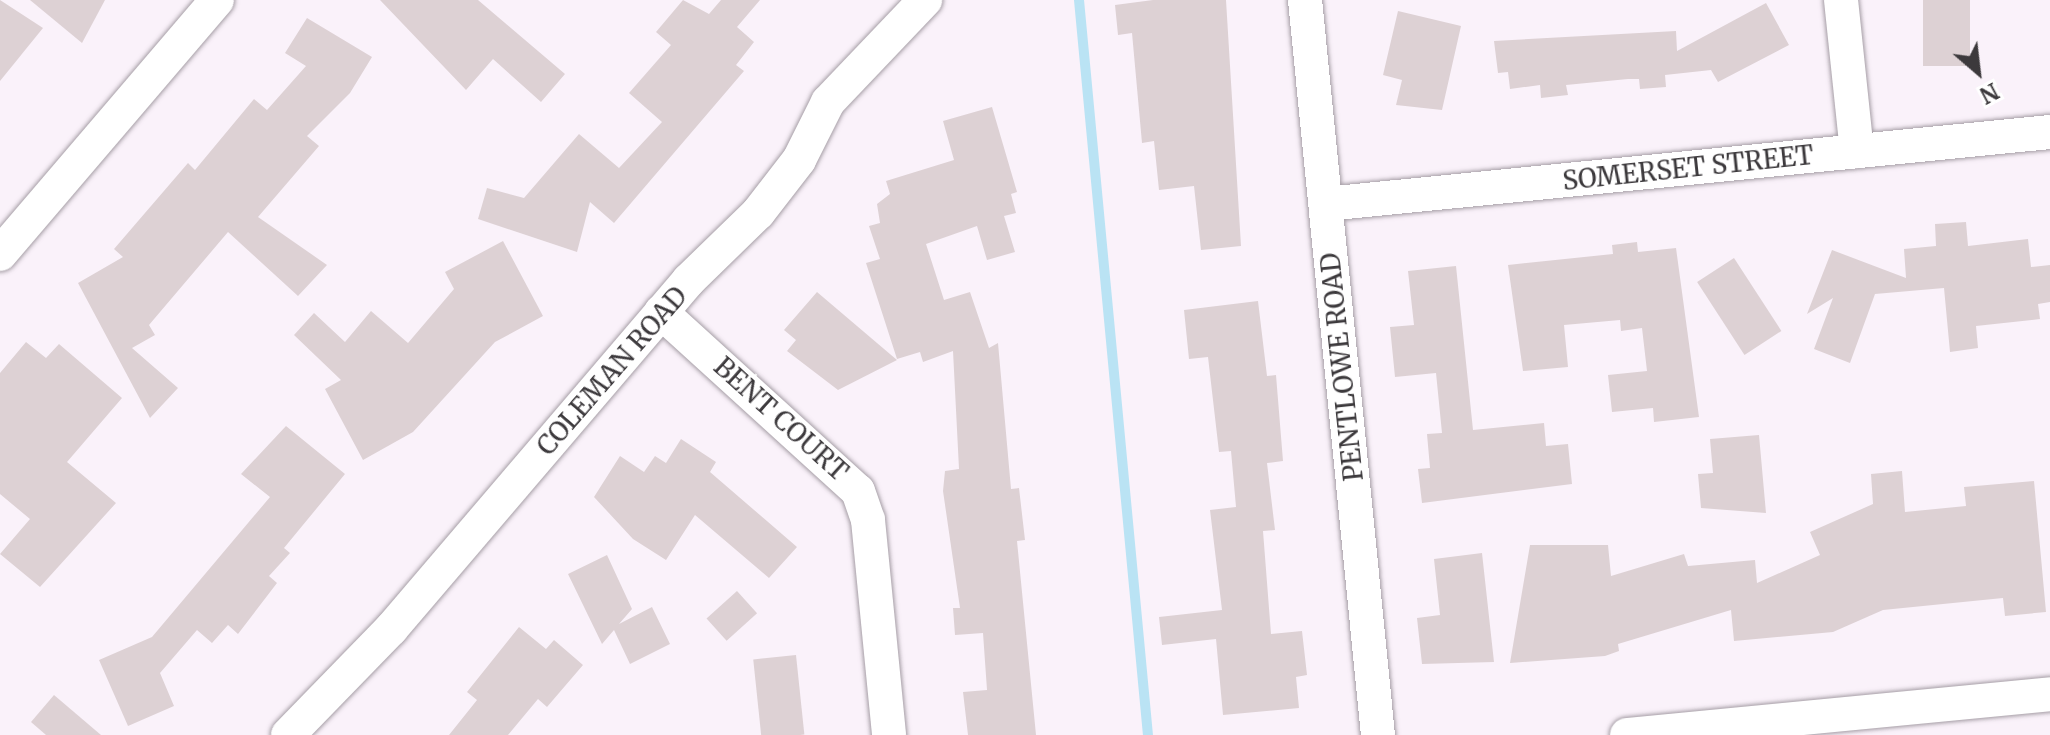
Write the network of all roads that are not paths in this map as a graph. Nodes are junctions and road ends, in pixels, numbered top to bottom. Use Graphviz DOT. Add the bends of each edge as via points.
graph roads {
  1 [pos="217,0"];
  2 [pos="925,0"];
  3 [pos="1305,0"];
  4 [pos="1841,0"];
  5 [pos="2050,132"];
  6 [pos="1857,151"];
  7 [pos="1326,204"];
  8 [pos="0,254"];
  9 [pos="661,312"];
  10 [pos="2050,694"];
  11 [pos="288,735"];
  12 [pos="889,735"];
  13 [pos="1378,735"];
  14 [pos="1627,735"];
  1 -- 8 [label="street"];
  2 -- 9 [label="street, COLEMAN ROAD" via="828,102 799,160 758,213"];
  3 -- 7 [label="street, PENTLOWE ROAD"];
  4 -- 6 [label="street"];
  5 -- 6 [label="street, SOMERSET STREET"];
  6 -- 7 [label="street, SOMERSET STREET"];
  7 -- 13 [label="street, PENTLOWE ROAD"];
  9 -- 11 [label="street, COLEMAN ROAD" via="391,629"];
  9 -- 12 [label="street, BENT COURT" via="858,491 868,520"];
  10 -- 14 [label="street"];
}
